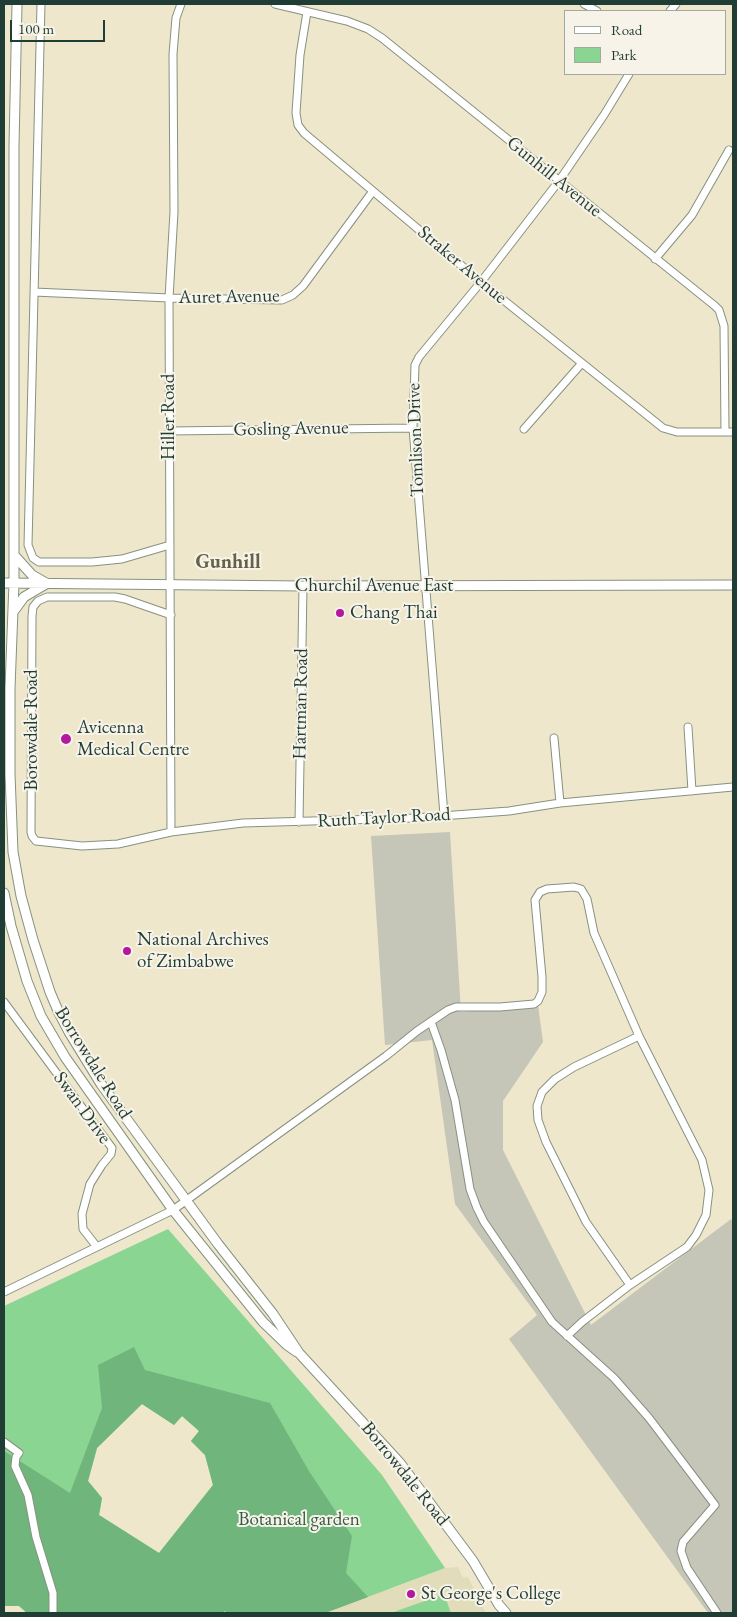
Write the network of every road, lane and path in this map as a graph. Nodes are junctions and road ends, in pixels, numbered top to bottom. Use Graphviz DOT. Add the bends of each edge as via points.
graph roads {
  1 [pos="17,4"];
  2 [pos="41,4"];
  3 [pos="180,4"];
  4 [pos="275,4"];
  5 [pos="584,4"];
  6 [pos="595,10"];
  7 [pos="307,12"];
  8 [pos="628,75"];
  9 [pos="729,150"];
  10 [pos="559,181"];
  11 [pos="373,191"];
  12 [pos="656,259"];
  13 [pos="481,282"];
  14 [pos="34,292"];
  15 [pos="170,298"];
  16 [pos="582,363"];
  17 [pos="413,428"];
  18 [pos="524,429"];
  19 [pos="169,431"];
  20 [pos="725,432"];
  21 [pos="733,432"];
  22 [pos="170,545"];
  23 [pos="14,555"];
  24 [pos="4,583"];
  25 [pos="14,583"];
  26 [pos="46,584"];
  27 [pos="171,586"];
  28 [pos="303,586"];
  29 [pos="425,586"];
  30 [pos="733,586"];
  31 [pos="13,613"];
  32 [pos="170,615"];
  33 [pos="688,727"];
  34 [pos="554,738"];
  35 [pos="733,787"];
  36 [pos="692,791"];
  37 [pos="560,803"];
  38 [pos="444,815"];
  39 [pos="299,822"];
  40 [pos="172,832"];
  41 [pos="36,841"];
  42 [pos="4,893"];
  43 [pos="4,1002"];
  44 [pos="431,1022"];
  45 [pos="639,1036"];
  46 [pos="187,1201"];
  47 [pos="174,1210"];
  48 [pos="97,1248"];
  49 [pos="630,1285"];
  50 [pos="4,1292"];
  51 [pos="567,1336"];
  52 [pos="299,1354"];
  53 [pos="4,1442"];
  54 [pos="500,1609"];
  55 [pos="53,1613"];
  56 [pos="506,1613"];
  57 [pos="717,1613"];
  1 -- 23 [label="main road, Borrowdale Road"];
  2 -- 14 [label="street"];
  3 -- 15 [label="street, Hiller Road" via="172,54 174,212"];
  4 -- 7 [label="street, Gunhill Avenue"];
  5 -- 6 [label="street"];
  7 -- 10 [label="street, Gunhill Avenue" via="358,25 382,38"];
  7 -- 11 [label="street, Straker Avenue" via="296,95 298,125"];
  8 -- 10 [label="street, Tomlison Drive"];
  9 -- 12 [label="street" via="692,215"];
  10 -- 12 [label="street, Gunhill Avenue"];
  10 -- 13 [label="street, Tomlison Drive"];
  11 -- 13 [label="street, Straker Avenue"];
  11 -- 15 [label="street, Auret Avenue" via="303,286 292,295 274,301"];
  12 -- 20 [label="street, Gunhill Avenue" via="720,310 723,318"];
  13 -- 16 [label="street, Straker Avenue"];
  13 -- 17 [label="street, Tomlison Drive" via="415,365"];
  14 -- 15 [label="street, Auret Avenue"];
  14 -- 22 [label="street" via="27,540 33,558 39,562 92,562 122,559"];
  15 -- 19 [label="street, Hiller Road"];
  16 -- 18 [label="street"];
  16 -- 20 [label="street, Straker Avenue" via="667,430"];
  17 -- 19 [label="street, Gosling Avenue"];
  17 -- 29 [label="street, Tomlison Drive"];
  19 -- 22 [label="street, Hiller Road"];
  20 -- 21 [label="street, Straker Avenue"];
  22 -- 27 [label="street, Hiller Road"];
  23 -- 25 [label="main road, Borrowdale Road"];
  23 -- 26 [label="main road" via="32,575"];
  24 -- 25 [label="main road, Churchil Avenue East"];
  25 -- 26 [label="main road, Churchil Avenue East"];
  25 -- 31 [label="main road, Borrowdale Road"];
  26 -- 27 [label="main road, Churchil Avenue East"];
  26 -- 31 [label="main road" via="24,597"];
  27 -- 28 [label="main road, Churchil Avenue East"];
  27 -- 32 [label="street, Hiller Road"];
  28 -- 29 [label="main road, Churchil Avenue East"];
  28 -- 39 [label="street, Hartman Road"];
  29 -- 30 [label="main road, Churchil Avenue East"];
  29 -- 38 [label="street, Tomlison Drive"];
  31 -- 46 [label="main road, Borrowdale Road" via="10,688 12,852 32,940 50,992 69,1032 101,1084"];
  32 -- 40 [label="street, Hiller Road"];
  32 -- 41 [label="street, Borowdale Road" via="125,599 47,597 33,607 31,832"];
  33 -- 36 [label="street"];
  34 -- 37 [label="street"];
  35 -- 36 [label="street, Ruth Taylor Road"];
  36 -- 37 [label="street, Ruth Taylor Road"];
  37 -- 38 [label="street, Ruth Taylor Road" via="509,811"];
  38 -- 39 [label="street, Ruth Taylor Road"];
  39 -- 40 [label="street, Ruth Taylor Road" via="243,822"];
  40 -- 41 [label="street, Ruth Taylor Road" via="118,844 82,846"];
  42 -- 47 [label="main road, Borrowdale Road" via="22,968 51,1034"];
  43 -- 48 [label="street, Swan Drive" via="112,1148 90,1184 82,1214 83,1229"];
  44 -- 45 [label="street" via="456,1007 500,1008 538,1001 542,977 535,900 540,892 547,889 578,887 584,893 594,933"];
  44 -- 46 [label="street"];
  44 -- 51 [label="street" via="455,1100 470,1189 477,1208 543,1310"];
  45 -- 49 [label="street" via="702,1160 709,1190 703,1222 687,1247"];
  45 -- 49 [label="street" via="555,1079 542,1092 537,1106 546,1142 586,1222"];
  46 -- 47 [label="street"];
  46 -- 52 [label="main road, Borrowdale Road" via="273,1314"];
  47 -- 48 [label="street"];
  47 -- 52 [label="main road, Borrowdale Road" via="263,1322"];
  48 -- 50 [label="street"];
  49 -- 51 [label="street"];
  51 -- 57 [label="street" via="614,1378 637,1404 714,1505 683,1542 681,1551 687,1568"];
  52 -- 54 [label="main road, Borrowdale Road" via="400,1463 473,1561"];
  53 -- 55 [label="street" via="19,1453 15,1466 28,1495 53,1594"];
  54 -- 56 [label="main road, Borrowdale Road"];
}
